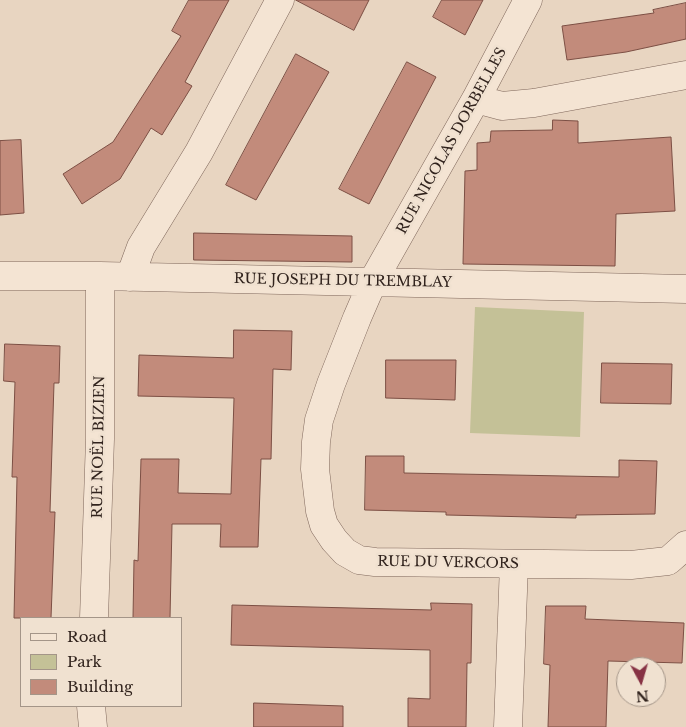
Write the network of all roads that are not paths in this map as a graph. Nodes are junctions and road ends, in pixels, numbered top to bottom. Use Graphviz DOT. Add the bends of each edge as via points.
graph roads {
  1 [pos="280,0"];
  2 [pos="528,0"];
  3 [pos="686,75"];
  4 [pos="476,99"];
  5 [pos="0,276"];
  6 [pos="100,276"];
  7 [pos="130,277"];
  8 [pos="373,281"];
  9 [pos="686,289"];
  10 [pos="686,545"];
  11 [pos="514,564"];
  12 [pos="94,617"];
  13 [pos="91,707"];
  14 [pos="92,727"];
  15 [pos="508,727"];
  1 -- 7 [label="street" via="199,152 141,246"];
  2 -- 4 [label="street, RUE NICOLAS DORBELLES"];
  3 -- 4 [label="street" via="534,103 502,106"];
  4 -- 8 [label="street, RUE NICOLAS DORBELLES"];
  5 -- 6 [label="street, RUE JOSEPH DU TREMBLAY"];
  6 -- 7 [label="street, RUE JOSEPH DU TREMBLAY"];
  6 -- 12 [label="street, RUE NOËL BIZIEN" via="100,439"];
  7 -- 8 [label="street, RUE JOSEPH DU TREMBLAY"];
  8 -- 9 [label="street, RUE JOSEPH DU TREMBLAY"];
  8 -- 11 [label="street, RUE DU VERCORS" via="319,420 315,469 324,525 345,552 359,560"];
  10 -- 11 [label="street, RUE DU VERCORS" via="668,560 631,565"];
  11 -- 15 [label="street"];
  13 -- 14 [label="street"];
}
